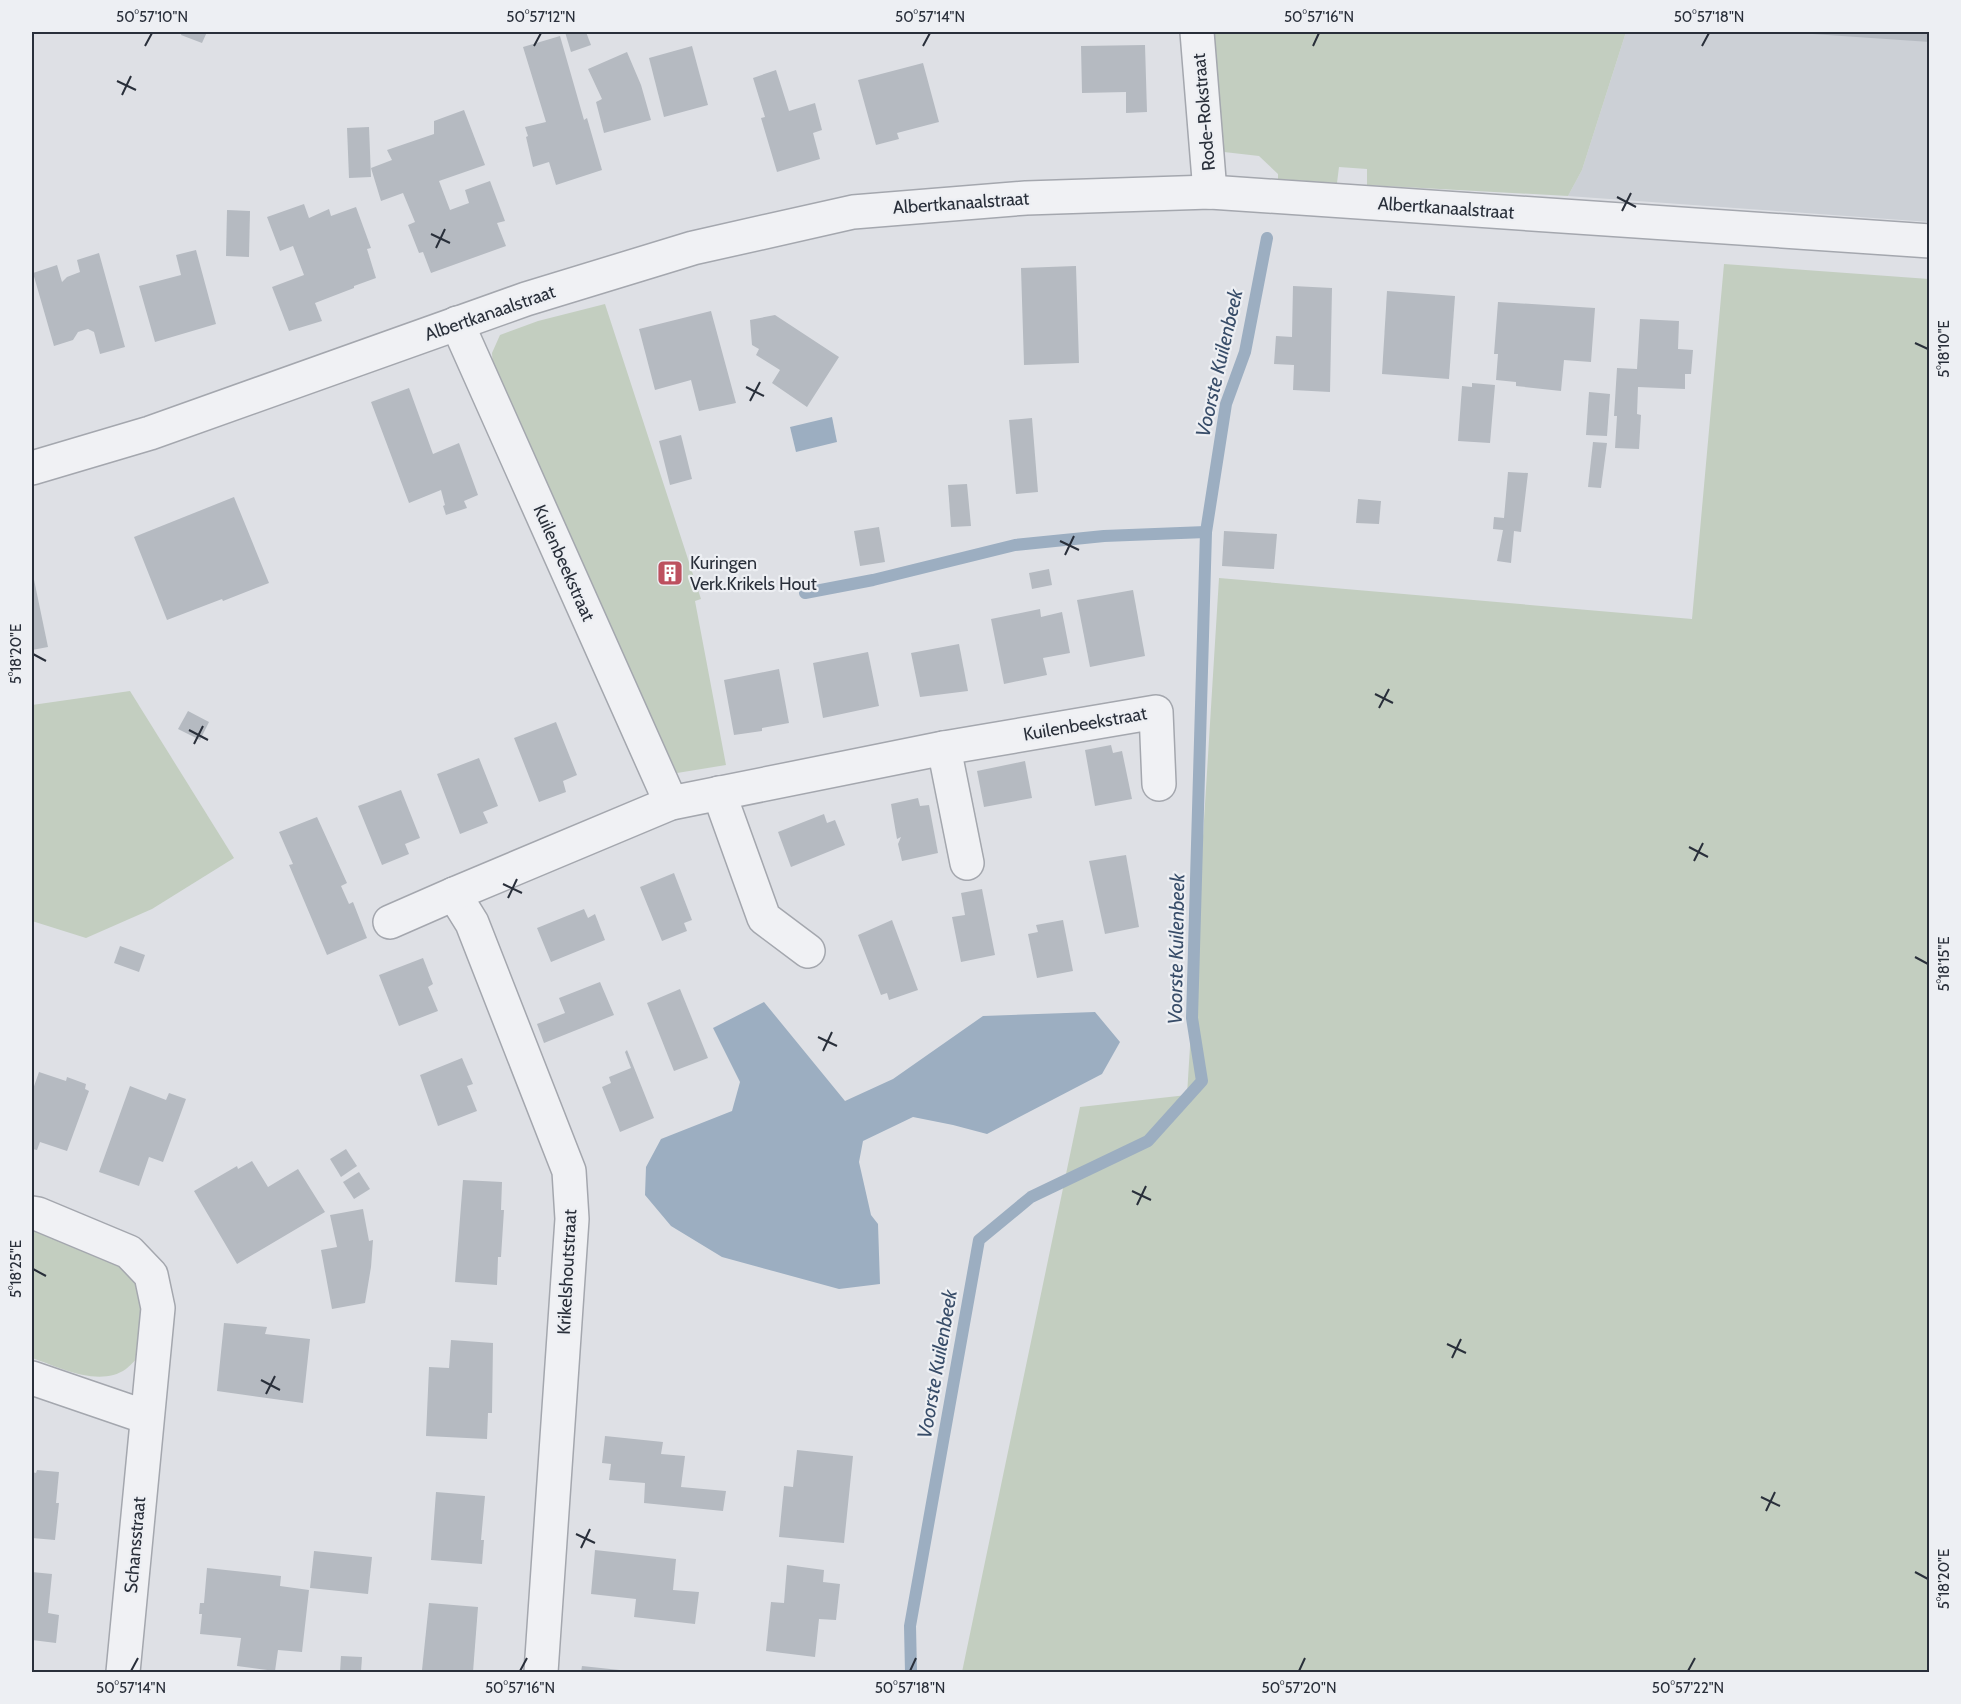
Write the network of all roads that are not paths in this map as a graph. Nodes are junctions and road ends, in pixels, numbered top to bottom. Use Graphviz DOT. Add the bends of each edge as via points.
graph roads {
  1 [pos="1197,32"];
  2 [pos="1210,192"];
  3 [pos="1929,241"];
  4 [pos="457,323"];
  5 [pos="32,468"];
  6 [pos="944,748"];
  7 [pos="1159,784"];
  8 [pos="719,793"];
  9 [pos="671,804"];
  10 [pos="967,863"];
  11 [pos="454,894"];
  12 [pos="390,922"];
  13 [pos="808,951"];
  14 [pos="32,1213"];
  15 [pos="32,1378"];
  16 [pos="146,1418"];
  17 [pos="123,1672"];
  18 [pos="541,1672"];
  1 -- 2 [label="street, Rode-Rokstraat"];
  2 -- 3 [label="street, Albertkanaalstraat"];
  2 -- 4 [label="street, Albertkanaalstraat" via="1026,198 854,212 693,248"];
  4 -- 5 [label="street, Albertkanaalstraat" via="150,433"];
  4 -- 9 [label="street, Kuilenbeekstraat"];
  6 -- 7 [label="street, Kuilenbeekstraat" via="1156,712"];
  6 -- 8 [label="street, Kuilenbeekstraat"];
  6 -- 10 [label="street"];
  8 -- 9 [label="street, Kuilenbeekstraat"];
  8 -- 13 [label="street" via="764,918"];
  9 -- 11 [label="street, Kuilenbeekstraat"];
  11 -- 12 [label="street, Kuilenbeekstraat"];
  11 -- 18 [label="street, Krikelshoutstraat" via="472,923 569,1171 572,1219"];
  14 -- 16 [label="street, Schansstraat" via="129,1252 151,1275 158,1308"];
  15 -- 16 [label="street"];
  16 -- 17 [label="street, Schansstraat"];
}
